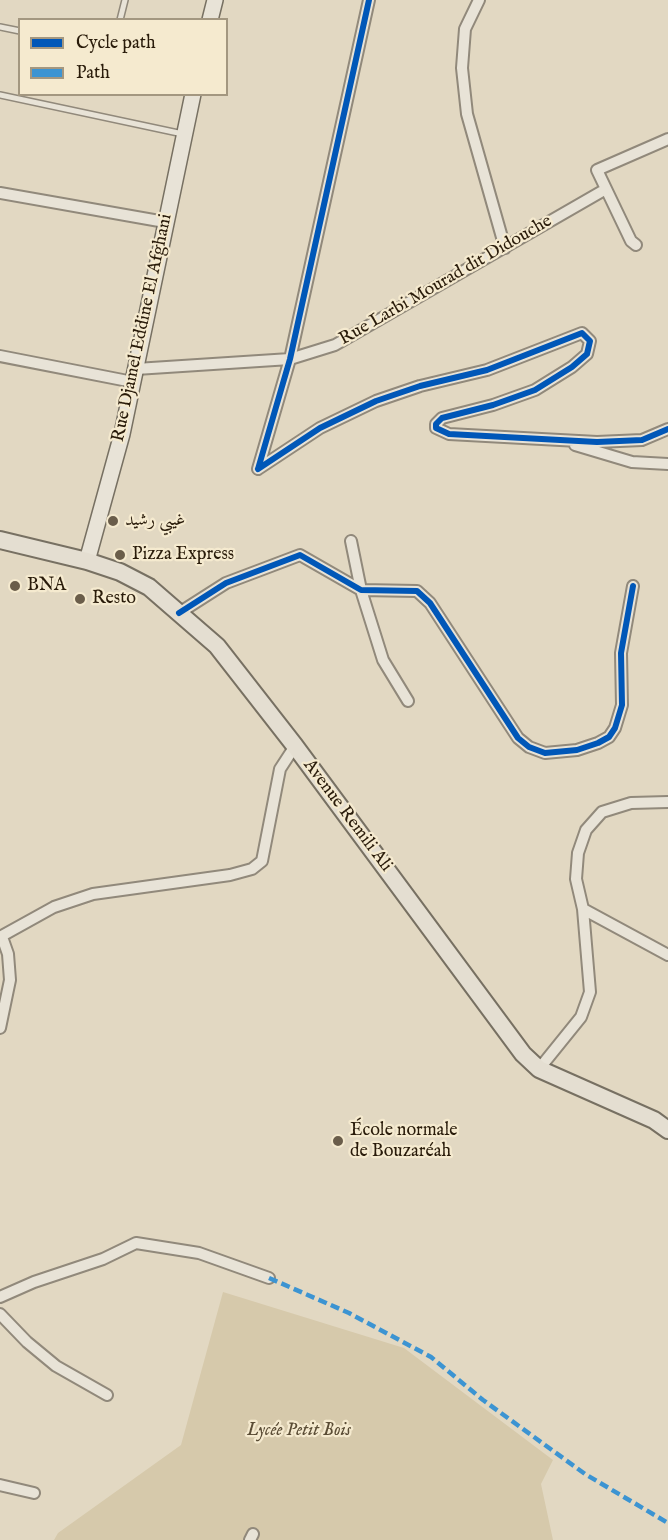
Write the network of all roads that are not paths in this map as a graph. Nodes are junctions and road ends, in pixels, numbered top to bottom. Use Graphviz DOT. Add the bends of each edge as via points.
graph roads {
  1 [pos="125,0"];
  2 [pos="215,0"];
  3 [pos="369,0"];
  4 [pos="479,0"];
  5 [pos="120,18"];
  6 [pos="210,18"];
  7 [pos="0,27"];
  8 [pos="18,32"];
  9 [pos="0,95"];
  10 [pos="193,96"];
  11 [pos="184,134"];
  12 [pos="668,139"];
  13 [pos="606,189"];
  14 [pos="0,193"];
  15 [pos="165,222"];
  16 [pos="636,245"];
  17 [pos="506,248"];
  18 [pos="0,356"];
  19 [pos="290,358"];
  20 [pos="135,376"];
  21 [pos="667,428"];
  22 [pos="566,442"];
  23 [pos="668,464"];
  24 [pos="0,540"];
  25 [pos="351,541"];
  26 [pos="87,561"];
  27 [pos="633,586"];
  28 [pos="361,590"];
  29 [pos="179,613"];
  30 [pos="408,701"];
  31 [pos="295,746"];
  32 [pos="668,802"];
  33 [pos="583,909"];
  34 [pos="1,937"];
  35 [pos="668,955"];
  36 [pos="0,1028"];
  37 [pos="539,1069"];
  38 [pos="668,1130"];
  39 [pos="270,1278"];
  40 [pos="0,1297"];
  41 [pos="0,1314"];
  42 [pos="107,1395"];
  43 [pos="0,1485"];
  44 [pos="34,1492"];
  1 -- 5 [label="lane"];
  2 -- 6 [label="main road"];
  3 -- 19 [label="street"];
  4 -- 17 [label="street" via="465,29 467,114"];
  7 -- 8 [label="lane"];
  9 -- 11 [label="lane"];
  10 -- 11 [label="main road, Rue Djamel Eddine El Afghani"];
  11 -- 15 [label="main road, Rue Djamel Eddine El Afghani"];
  12 -- 13 [label="street" via="597,170"];
  13 -- 16 [label="street"];
  13 -- 17 [label="street, Rue Larbi Mourad dit Didouche"];
  14 -- 15 [label="street"];
  15 -- 20 [label="main road, Rue Djamel Eddine El Afghani"];
  17 -- 19 [label="street, Rue Larbi Mourad dit Didouche" via="335,345"];
  18 -- 20 [label="street, Rue Larbi Mourad dit Didouche"];
  19 -- 20 [label="street, Rue Larbi Mourad dit Didouche"];
  19 -- 22 [label="street" via="258,469 320,428 376,401 487,370 582,333 590,341 587,354 572,368 535,390 442,418 436,424 436,428 449,434"];
  20 -- 26 [label="main road, Rue Djamel Eddine El Afghani"];
  21 -- 22 [label="street" via="642,440"];
  22 -- 23 [label="street" via="632,462"];
  24 -- 26 [label="main road, Avenue Remili Ali"];
  25 -- 28 [label="street"];
  26 -- 29 [label="main road, Avenue Remili Ali" via="149,587"];
  27 -- 28 [label="street" via="621,653 622,705 615,728 598,743 545,753 518,738 423,595 408,590"];
  28 -- 29 [label="street" via="300,555 226,583"];
  28 -- 30 [label="street" via="383,660"];
  29 -- 31 [label="main road, Avenue Remili Ali" via="217,646"];
  31 -- 34 [label="street" via="280,770 262,861 252,869 93,894 54,907"];
  31 -- 37 [label="main road, Avenue Remili Ali" via="523,1054"];
  32 -- 33 [label="street" via="631,803 602,812 586,830 578,853 576,879"];
  33 -- 35 [label="street"];
  33 -- 37 [label="street" via="590,992 581,1017"];
  34 -- 36 [label="street" via="8,954 10,980"];
  37 -- 38 [label="main road, Avenue Remili Ali" via="654,1120"];
  39 -- 40 [label="street" via="199,1253 136,1243 104,1259"];
  41 -- 42 [label="street" via="56,1366"];
  43 -- 44 [label="street"];
}
